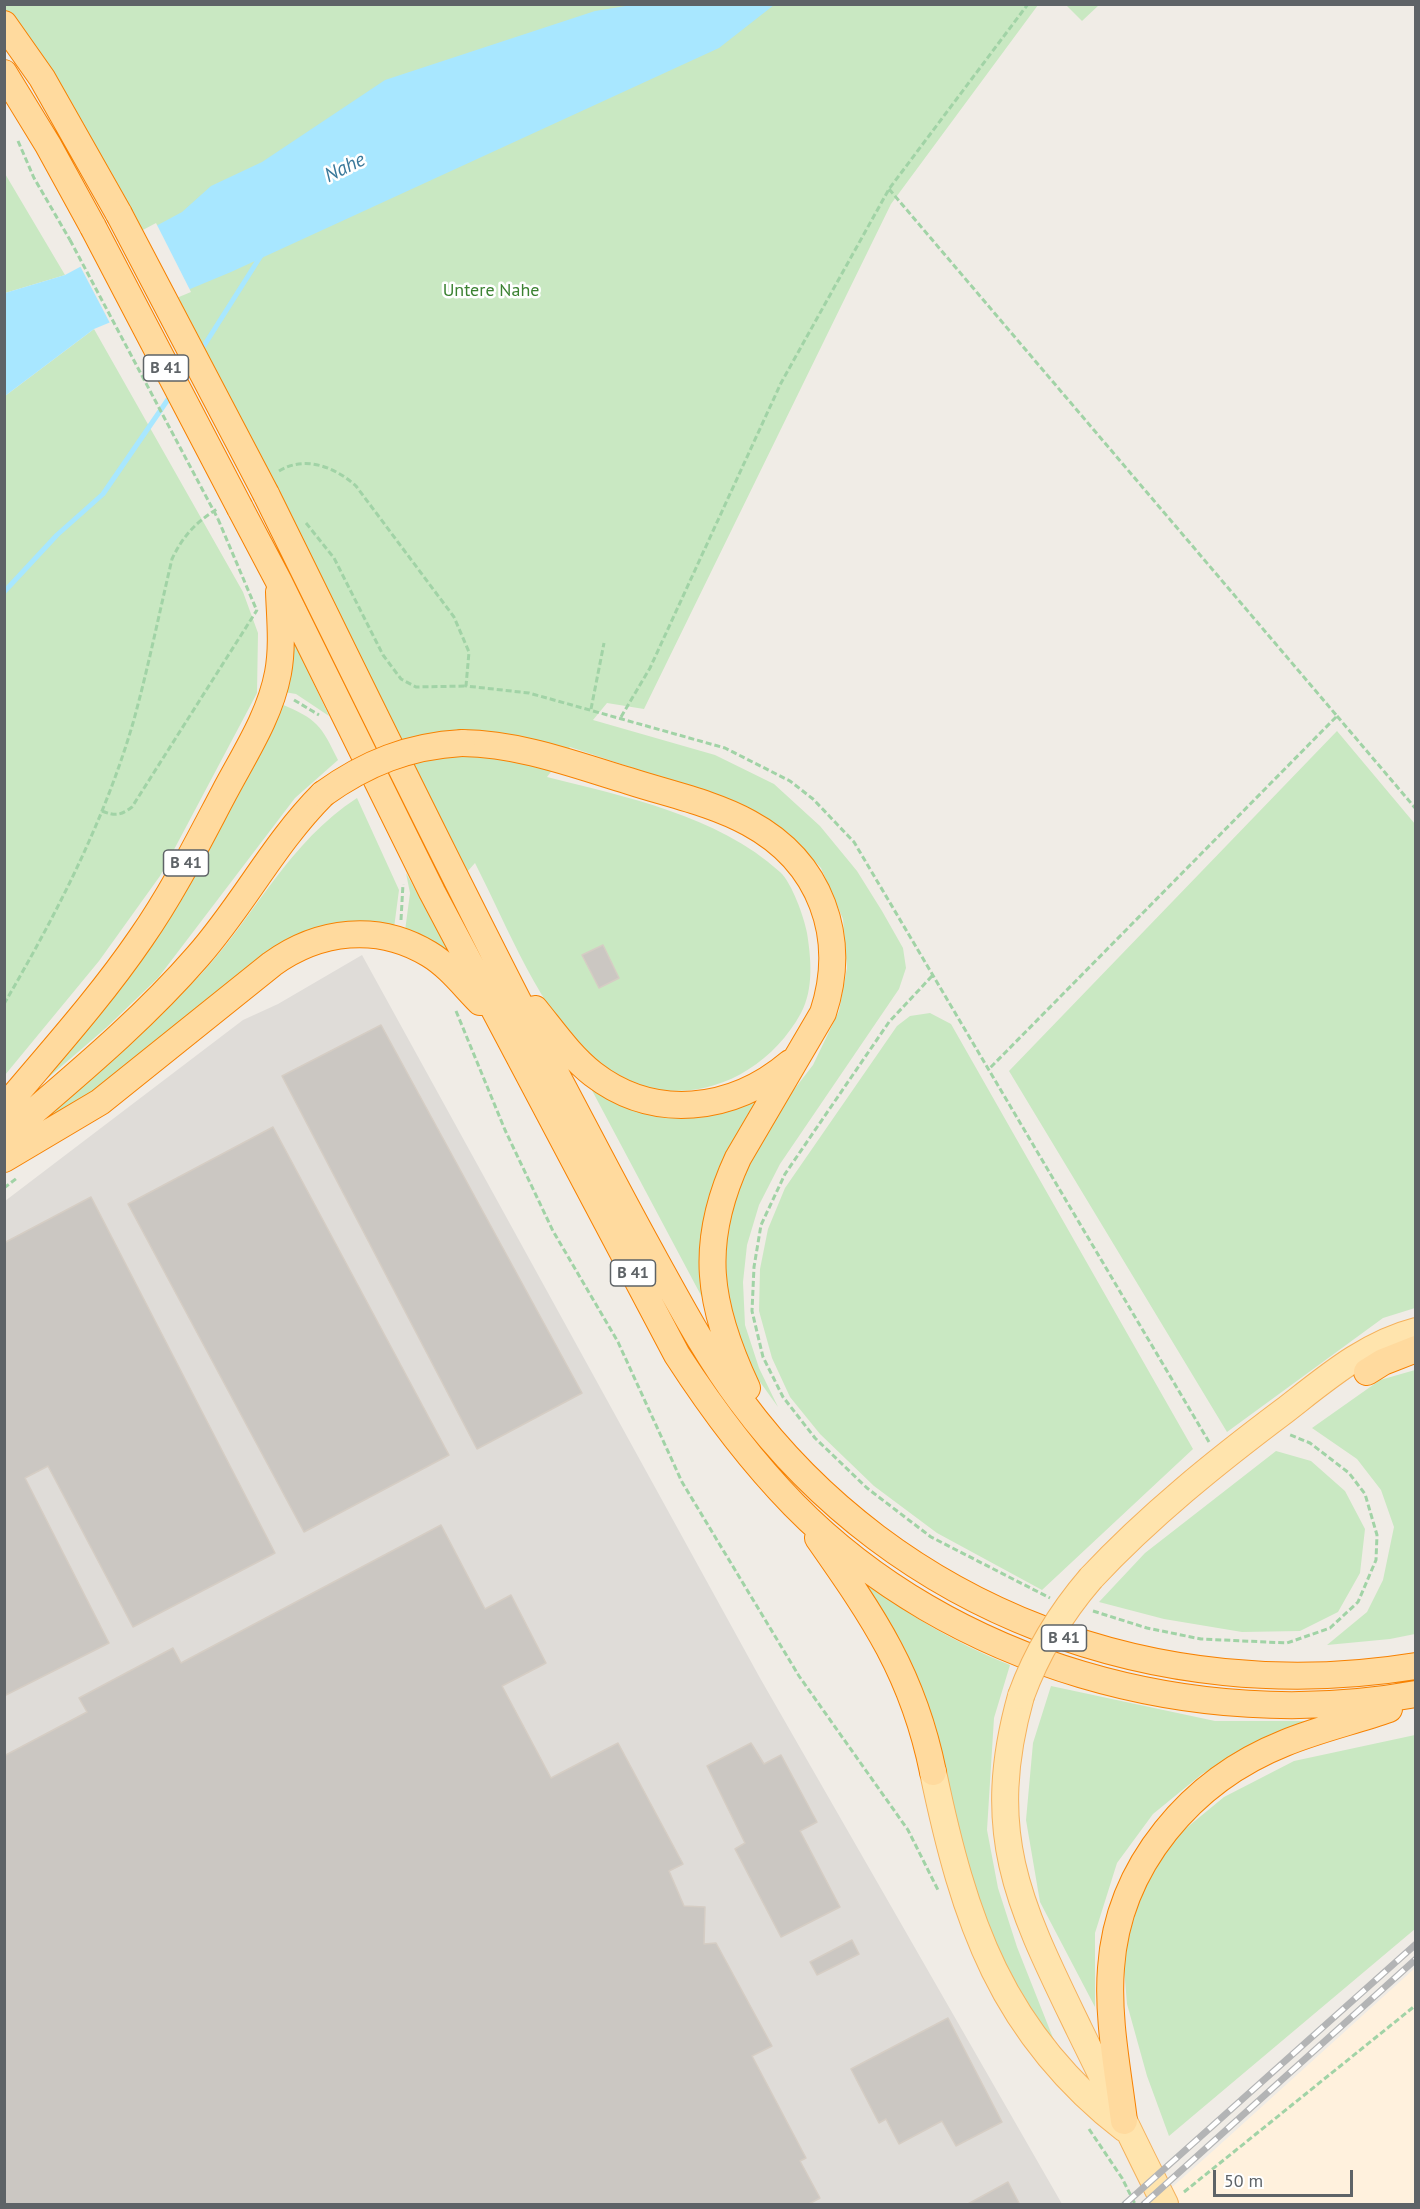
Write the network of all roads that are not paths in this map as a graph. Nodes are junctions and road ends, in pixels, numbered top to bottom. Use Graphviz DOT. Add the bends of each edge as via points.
graph roads {
  1 [pos="4,24"];
  2 [pos="4,73"];
  3 [pos="278,580"];
  4 [pos="504,974"];
  5 [pos="499,1021"];
  6 [pos="815,1030"];
  7 [pos="4,1108"];
  8 [pos="4,1137"];
  9 [pos="4,1160"];
  10 [pos="1416,1331"];
  11 [pos="1416,1349"];
  12 [pos="1367,1372"];
  13 [pos="772,1439"];
  14 [pos="795,1506"];
  15 [pos="1131,1539"];
  16 [pos="1416,1666"];
  17 [pos="1416,1694"];
  18 [pos="1416,1700"];
  19 [pos="933,1772"];
  20 [pos="1127,2127"];
  21 [pos="1169,2202"];
  1 -- 4 [label="highway, B 41, bridge" via="48,87 119,214 266,494"];
  2 -- 3 [label="highway, B 41, bridge" via="93,227 229,514"];
  3 -- 5 [label="highway, B 41"];
  3 -- 7 [label="highway, B 41" via="278,673 254,738 166,901 118,970"];
  4 -- 6 [label="highway" via="591,1072 622,1092 657,1103 717,1103 756,1088 790,1063"];
  4 -- 13 [label="highway, B 41" via="698,1337 740,1401"];
  5 -- 9 [label="highway, B 41" via="444,966 416,947 368,934 319,939 272,964 100,1102"];
  5 -- 14 [label="highway, B 41" via="677,1355 709,1405"];
  6 -- 8 [label="highway, bridge" via="832,978 830,924 811,881 781,845 751,824 718,810 535,752 489,743 438,744 392,755 356,772 324,794 288,833 228,919 169,988"];
  6 -- 13 [label="highway" via="733,1169 721,1202 713,1250 712,1276 721,1326"];
  10 -- 15 [label="main road, B 41" via="1359,1356 1219,1460"];
  11 -- 12 [label="highway, B 41"];
  12 -- 15 [label="main road, B 41"];
  13 -- 16 [label="highway, B 41" via="833,1502 902,1556 977,1600 1057,1636 1141,1660 1222,1673 1304,1677"];
  14 -- 17 [label="highway, B 41" via="857,1559 924,1605 996,1642 1072,1672 1154,1692 1238,1704 1323,1705"];
  14 -- 19 [label="highway" via="854,1588 898,1662 920,1717"];
  15 -- 20 [label="main road, B 41, bridge" via="1091,1578 1046,1639 1021,1696 1009,1744 1005,1794 1012,1870 1029,1923"];
  18 -- 20 [label="highway" via="1285,1743 1234,1769 1192,1802 1145,1859 1122,1909 1111,1968 1112,2014"];
  19 -- 20 [label="main road" via="966,1904 991,1965 1044,2051 1076,2088"];
  20 -- 21 [label="main road"];
}
